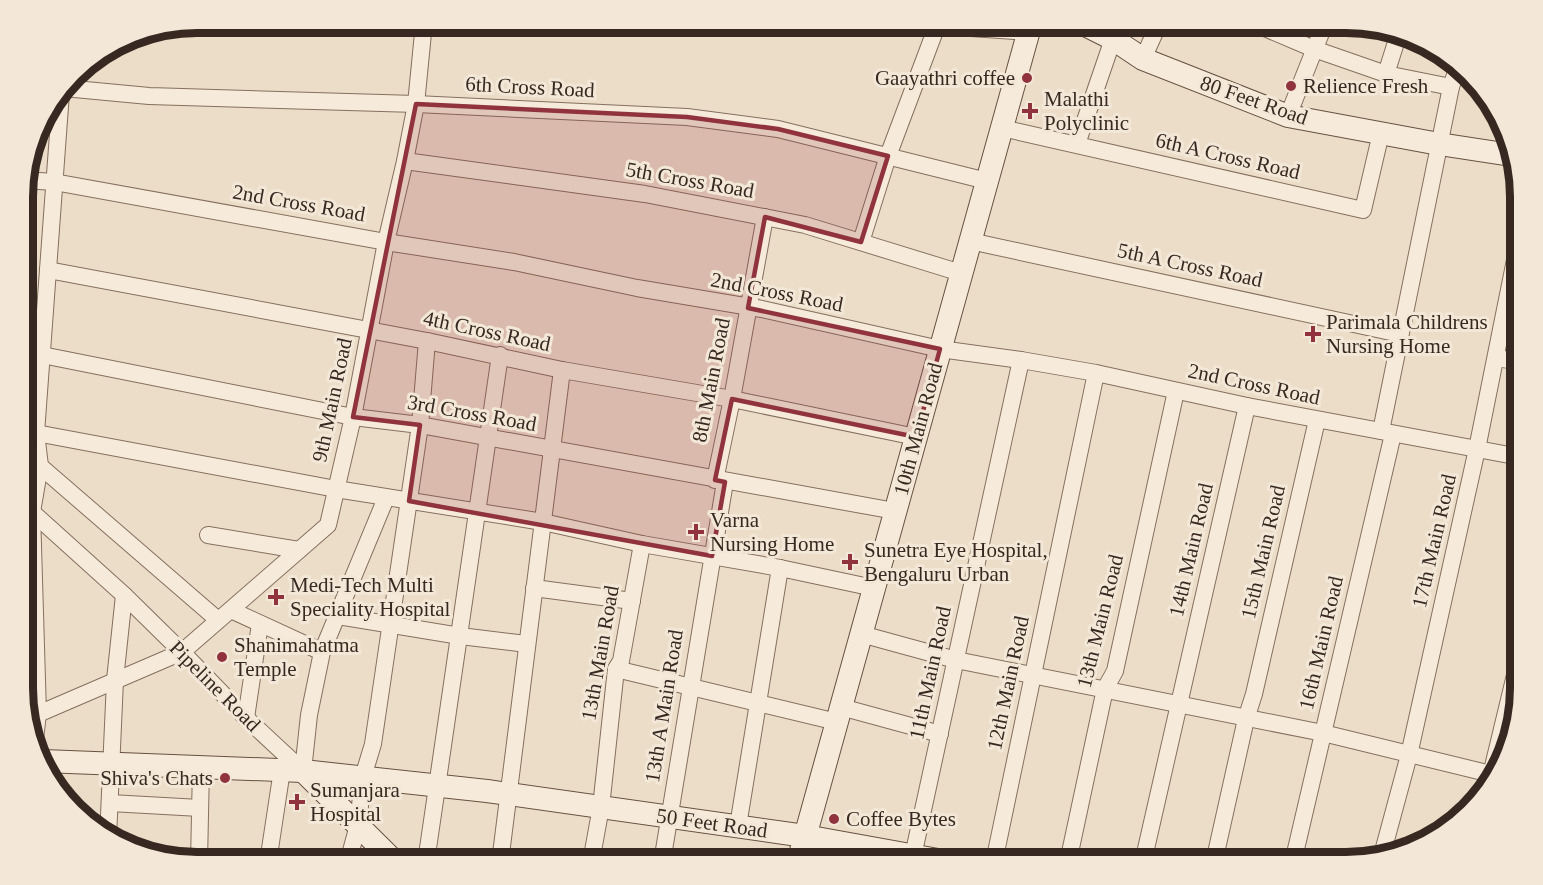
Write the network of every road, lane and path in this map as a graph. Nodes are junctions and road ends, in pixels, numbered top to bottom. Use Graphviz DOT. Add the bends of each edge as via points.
graph roads {
  1 [pos="423,33"];
  2 [pos="933,33"];
  3 [pos="1027,33"];
  4 [pos="1102,33"];
  5 [pos="1154,33"];
  6 [pos="1278,33"];
  7 [pos="1321,33"];
  8 [pos="1113,39"];
  9 [pos="1396,41"];
  10 [pos="1314,49"];
  11 [pos="1143,59"];
  12 [pos="1386,74"];
  13 [pos="1455,75"];
  14 [pos="1451,87"];
  15 [pos="74,89"];
  16 [pos="416,104"];
  17 [pos="60,108"];
  18 [pos="1288,116"];
  19 [pos="1002,128"];
  20 [pos="1381,133"];
  21 [pos="1077,144"];
  22 [pos="1439,144"];
  23 [pos="1504,154"];
  24 [pos="888,156"];
  25 [pos="405,161"];
  26 [pos="34,181"];
  27 [pos="987,181"];
  28 [pos="54,182"];
  29 [pos="765,217"];
  30 [pos="970,241"];
  31 [pos="386,242"];
  32 [pos="861,242"];
  33 [pos="48,270"];
  34 [pos="961,273"];
  35 [pos="1510,299"];
  36 [pos="748,308"];
  37 [pos="369,332"];
  38 [pos="1400,334"];
  39 [pos="427,341"];
  40 [pos="940,349"];
  41 [pos="42,355"];
  42 [pos="500,355"];
  43 [pos="1497,358"];
  44 [pos="1021,360"];
  45 [pos="1510,360"];
  46 [pos="562,370"];
  47 [pos="1096,373"];
  48 [pos="1176,391"];
  49 [pos="732,399"];
  50 [pos="1247,406"];
  51 [pos="353,417"];
  52 [pos="1317,420"];
  53 [pos="420,425"];
  54 [pos="1387,432"];
  55 [pos="36,433"];
  56 [pos="916,437"];
  57 [pos="488,438"];
  58 [pos="1477,449"];
  59 [pos="552,450"];
  60 [pos="1510,455"];
  61 [pos="40,466"];
  62 [pos="33,473"];
  63 [pos="720,481"];
  64 [pos="336,489"];
  65 [pos="386,498"];
  66 [pos="409,501"];
  67 [pos="33,506"];
  68 [pos="478,511"];
  69 [pos="895,511"];
  70 [pos="33,513"];
  71 [pos="543,522"];
  72 [pos="208,535"];
  73 [pos="642,543"];
  74 [pos="33,546"];
  75 [pos="299,550"];
  76 [pos="712,556"];
  77 [pos="780,568"];
  78 [pos="534,588"];
  79 [pos="874,588"];
  80 [pos="124,595"];
  81 [pos="632,601"];
  82 [pos="224,615"];
  83 [pos="338,616"];
  84 [pos="260,624"];
  85 [pos="390,624"];
  86 [pos="861,634"];
  87 [pos="460,636"];
  88 [pos="527,644"];
  89 [pos="182,652"];
  90 [pos="322,652"];
  91 [pos="956,660"];
  92 [pos="616,669"];
  93 [pos="1032,674"];
  94 [pos="115,680"];
  95 [pos="690,687"];
  96 [pos="1105,688"];
  97 [pos="758,703"];
  98 [pos="1178,704"];
  99 [pos="38,714"];
  100 [pos="839,715"];
  101 [pos="246,718"];
  102 [pos="1246,719"];
  103 [pos="37,722"];
  104 [pos="940,734"];
  105 [pos="1323,734"];
  106 [pos="1409,755"];
  107 [pos="50,761"];
  108 [pos="111,764"];
  109 [pos="201,767"];
  110 [pos="292,770"];
  111 [pos="363,777"];
  112 [pos="1483,777"];
  113 [pos="438,786"];
  114 [pos="509,793"];
  115 [pos="110,803"];
  116 [pos="601,807"];
  117 [pos="200,808"];
  118 [pos="669,816"];
  119 [pos="358,825"];
  120 [pos="109,826"];
  121 [pos="738,826"];
  122 [pos="805,836"];
  123 [pos="1384,847"];
  124 [pos="199,852"];
  125 [pos="271,852"];
  126 [pos="351,852"];
  127 [pos="384,852"];
  128 [pos="428,852"];
  129 [pos="501,852"];
  130 [pos="593,852"];
  131 [pos="664,852"];
  132 [pos="801,852"];
  133 [pos="892,852"];
  134 [pos="915,852"];
  135 [pos="996,852"];
  136 [pos="1070,852"];
  137 [pos="1145,852"];
  138 [pos="1216,852"];
  139 [pos="1295,852"];
  1 -- 16 [label="street, 9th Main Road"];
  2 -- 24 [label="street"];
  3 -- 19 [label="main road, 10th Main Road"];
  4 -- 8 [label="main road, 80 Feet Road"];
  5 -- 11 [label="street"];
  6 -- 10 [label="street"];
  7 -- 10 [label="street"];
  8 -- 11 [label="main road, 80 Feet Road"];
  8 -- 21 [label="street"];
  9 -- 12 [label="street"];
  10 -- 12 [label="street"];
  10 -- 18 [label="street"];
  11 -- 18 [label="main road, 80 Feet Road"];
  12 -- 14 [label="street"];
  13 -- 14 [label="street, 16th Main Road"];
  14 -- 22 [label="street, 16th Main Road"];
  15 -- 16 [label="street, 6th Cross Road" via="149,96"];
  16 -- 24 [label="street, 6th Cross Road" via="687,117 778,129"];
  16 -- 25 [label="street, 9th Main Road"];
  17 -- 28 [label="street"];
  18 -- 20 [label="main road, 80 Feet Road"];
  19 -- 21 [label="street"];
  19 -- 27 [label="main road, 10th Main Road"];
  20 -- 21 [label="street, 6th A Cross Road" via="1363,210"];
  20 -- 22 [label="main road, 80 Feet Road"];
  22 -- 23 [label="main road, 80 Feet Road"];
  22 -- 38 [label="street, 16th Main Road"];
  24 -- 27 [label="street, 6th Cross Road"];
  24 -- 32 [label="street"];
  25 -- 29 [label="street, 5th Cross Road" via="645,194"];
  25 -- 31 [label="street, 9th Main Road"];
  26 -- 28 [label="street, 2nd Cross Road"];
  27 -- 30 [label="main road, 10th Main Road"];
  28 -- 31 [label="street, 2nd Cross Road"];
  28 -- 33 [label="street"];
  29 -- 32 [label="street, 5th Cross Road"];
  29 -- 36 [label="street, 8th Main Road"];
  30 -- 34 [label="main road, 10th Main Road"];
  30 -- 38 [label="street, 5th A Cross Road"];
  31 -- 36 [label="street, 2nd Cross Road" via="514,262"];
  31 -- 37 [label="street, 9th Main Road"];
  32 -- 34 [label="street, 5th Cross Road"];
  33 -- 37 [label="street, 4th Cross Road"];
  33 -- 41 [label="street"];
  34 -- 40 [label="main road, 10th Main Road"];
  35 -- 43 [label="street, 17th Main Road"];
  36 -- 40 [label="street, 2nd Cross Road"];
  36 -- 49 [label="street, 8th Main Road"];
  37 -- 39 [label="street, 4th Cross Road"];
  37 -- 51 [label="street, 9th Main Road"];
  38 -- 54 [label="street, 16th Main Road"];
  39 -- 42 [label="street, 4th Cross Road"];
  39 -- 53 [label="street"];
  40 -- 44 [label="street, 2nd Cross Road"];
  40 -- 56 [label="main road, 10th Main Road"];
  41 -- 51 [label="street, 3rd Cross Road"];
  41 -- 55 [label="street"];
  42 -- 46 [label="street, 4th Cross Road"];
  42 -- 57 [label="street"];
  43 -- 45 [label="street"];
  43 -- 58 [label="street, 17th Main Road"];
  44 -- 47 [label="street, 2nd Cross Road"];
  44 -- 91 [label="street, 11th Main Road"];
  46 -- 49 [label="street, 4th Cross Road"];
  46 -- 59 [label="street"];
  47 -- 48 [label="street, 2nd Cross Road"];
  47 -- 93 [label="street, 12th Main Road"];
  48 -- 50 [label="street, 2nd Cross Road"];
  48 -- 96 [label="street, 13th Main Road" via="1115,671"];
  49 -- 56 [label="street, 4th Cross Road"];
  49 -- 63 [label="street, 8th Main Road"];
  50 -- 52 [label="street, 2nd Cross Road"];
  50 -- 98 [label="street, 14th Main Road"];
  51 -- 53 [label="street, 3rd Cross Road"];
  51 -- 64 [label="street, 9th Main Road"];
  52 -- 54 [label="street, 2nd Cross Road"];
  52 -- 102 [label="street, 15th Main Road"];
  53 -- 57 [label="street, 3rd Cross Road"];
  53 -- 66 [label="street"];
  54 -- 58 [label="street, 2nd Cross Road"];
  54 -- 105 [label="street, 16th Main Road"];
  55 -- 61 [label="street"];
  55 -- 64 [label="street"];
  56 -- 69 [label="main road, 10th Main Road"];
  57 -- 59 [label="street, 3rd Cross Road"];
  57 -- 68 [label="street"];
  58 -- 60 [label="street, 2nd Cross Road"];
  58 -- 106 [label="street, 17th Main Road"];
  59 -- 63 [label="street, 3rd Cross Road"];
  59 -- 71 [label="street"];
  61 -- 62 [label="street"];
  61 -- 67 [label="street"];
  61 -- 82 [label="street"];
  63 -- 69 [label="street, 3rd Cross Road"];
  63 -- 76 [label="street, 8th Main Road"];
  64 -- 65 [label="street"];
  64 -- 75 [label="street, 9th Main Road" via="328,525"];
  65 -- 66 [label="street"];
  65 -- 83 [label="street"];
  66 -- 68 [label="street"];
  66 -- 85 [label="street"];
  68 -- 71 [label="street"];
  68 -- 87 [label="street"];
  69 -- 79 [label="main road, 10th Main Road"];
  70 -- 80 [label="street, Pipeline Road"];
  71 -- 73 [label="street"];
  71 -- 78 [label="street"];
  72 -- 75 [label="street"];
  73 -- 76 [label="street"];
  73 -- 81 [label="street, 13th Main Road"];
  74 -- 99 [label="street"];
  75 -- 82 [label="street, 9th Main Road"];
  76 -- 77 [label="street"];
  76 -- 95 [label="street, 13th A Main Road"];
  77 -- 79 [label="street"];
  77 -- 97 [label="street"];
  78 -- 81 [label="street"];
  78 -- 88 [label="street"];
  79 -- 86 [label="main road, 10th Main Road"];
  80 -- 89 [label="street, Pipeline Road"];
  80 -- 94 [label="street"];
  81 -- 92 [label="street, 13th Main Road" via="621,661"];
  82 -- 84 [label="street"];
  82 -- 89 [label="street, 9th Main Road"];
  83 -- 85 [label="street"];
  83 -- 90 [label="street"];
  84 -- 90 [label="street"];
  84 -- 101 [label="street"];
  85 -- 87 [label="street"];
  85 -- 111 [label="street" via="373,744"];
  86 -- 91 [label="street"];
  86 -- 100 [label="main road, 10th Main Road"];
  87 -- 88 [label="street"];
  87 -- 113 [label="street"];
  88 -- 114 [label="street"];
  89 -- 94 [label="street, 9th Main Road"];
  89 -- 101 [label="street, Pipeline Road"];
  90 -- 110 [label="street"];
  91 -- 93 [label="street"];
  91 -- 104 [label="street, 11th Main Road"];
  92 -- 95 [label="street"];
  92 -- 116 [label="street, 13th Main Road"];
  93 -- 96 [label="street"];
  93 -- 135 [label="street, 12th Main Road"];
  94 -- 99 [label="street, 9th Main Road"];
  94 -- 108 [label="street"];
  95 -- 97 [label="street"];
  95 -- 118 [label="street, 13th A Main Road"];
  96 -- 98 [label="street"];
  96 -- 136 [label="street, 13th Main Road"];
  97 -- 100 [label="street"];
  97 -- 121 [label="street"];
  98 -- 102 [label="street"];
  98 -- 137 [label="street, 14th Main Road"];
  99 -- 103 [label="street"];
  100 -- 104 [label="street"];
  100 -- 122 [label="main road, 10th Main Road"];
  101 -- 110 [label="street, Pipeline Road"];
  102 -- 105 [label="street"];
  102 -- 138 [label="street, 15th Main Road"];
  104 -- 134 [label="street, 11th Main Road"];
  105 -- 106 [label="street"];
  105 -- 139 [label="street, 16th Main Road"];
  106 -- 112 [label="street"];
  106 -- 123 [label="street, 17th Main Road"];
  107 -- 108 [label="main road, 50 Feet Road"];
  108 -- 109 [label="main road, 50 Feet Road"];
  108 -- 115 [label="street"];
  109 -- 110 [label="main road, 50 Feet Road"];
  109 -- 117 [label="street"];
  110 -- 111 [label="main road, 50 Feet Road"];
  110 -- 119 [label="main road, Pipeline Road"];
  110 -- 125 [label="street"];
  111 -- 113 [label="main road, 50 Feet Road"];
  111 -- 119 [label="street"];
  113 -- 114 [label="main road, 50 Feet Road"];
  113 -- 128 [label="street"];
  114 -- 116 [label="main road, 50 Feet Road"];
  114 -- 129 [label="street"];
  115 -- 117 [label="street"];
  115 -- 120 [label="street"];
  116 -- 118 [label="main road, 50 Feet Road"];
  116 -- 130 [label="street, 13th Main Road"];
  117 -- 124 [label="street"];
  118 -- 121 [label="main road, 50 Feet Road"];
  118 -- 131 [label="street, 13th A Main Road"];
  119 -- 126 [label="street"];
  119 -- 127 [label="main road, Pipeline Road"];
  121 -- 122 [label="main road, 50 Feet Road"];
  122 -- 132 [label="main road, 10th Main Road"];
  122 -- 133 [label="main road, 50 Feet Road"];
}
